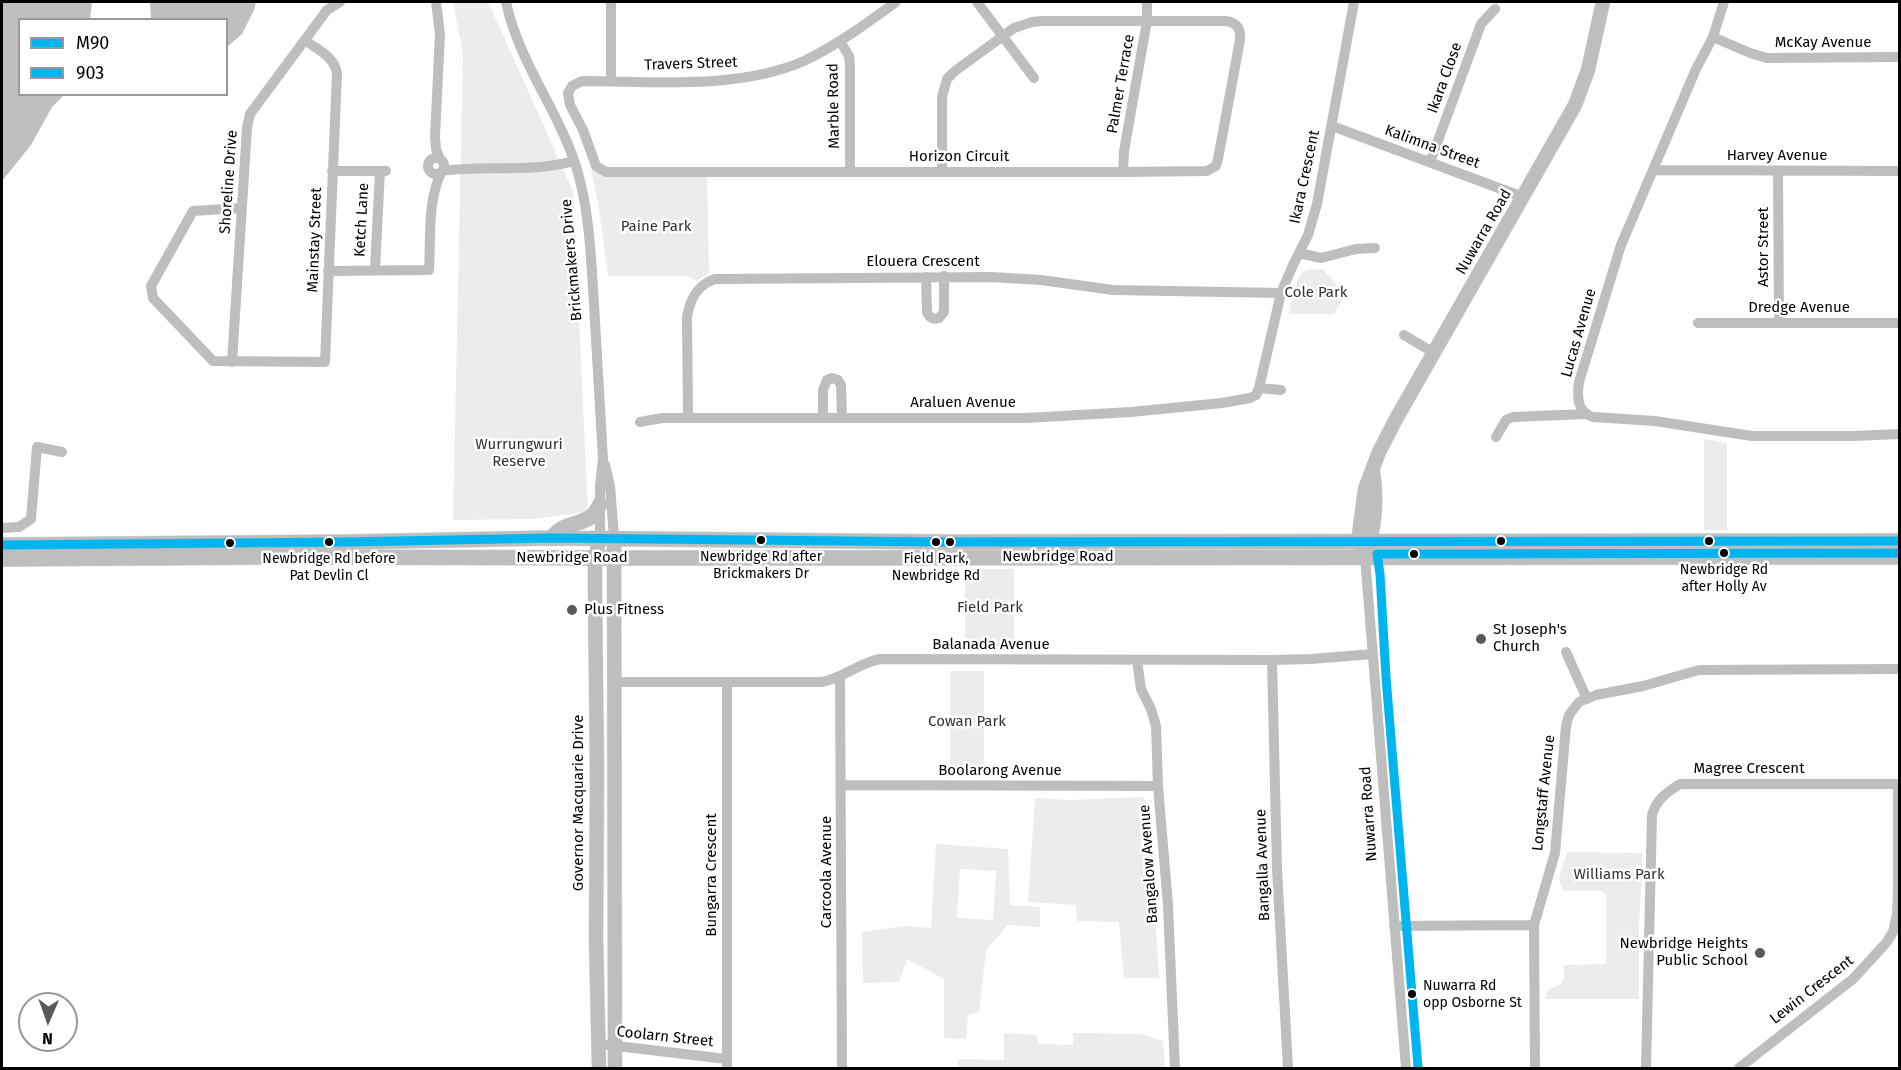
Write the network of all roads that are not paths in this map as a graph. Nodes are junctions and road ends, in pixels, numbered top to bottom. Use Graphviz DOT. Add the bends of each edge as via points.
graph roads {
  1 [pos="340,2"];
  2 [pos="436,2"];
  3 [pos="506,2"];
  4 [pos="512,2"];
  5 [pos="611,2"];
  6 [pos="896,2"];
  7 [pos="977,2"];
  8 [pos="1148,2"];
  9 [pos="1354,2"];
  10 [pos="1604,2"];
  11 [pos="1724,2"];
  12 [pos="1495,9"];
  13 [pos="509,15"];
  14 [pos="1147,21"];
  15 [pos="1002,36"];
  16 [pos="1713,38"];
  17 [pos="306,41"];
  18 [pos="840,41"];
  19 [pos="1899,57"];
  20 [pos="1034,78"];
  21 [pos="611,81"];
  22 [pos="1332,126"];
  23 [pos="574,162"];
  24 [pos="1430,162"];
  25 [pos="439,165"];
  26 [pos="1654,170"];
  27 [pos="332,171"];
  28 [pos="1778,171"];
  29 [pos="1899,171"];
  30 [pos="850,172"];
  31 [pos="942,172"];
  32 [pos="1123,172"];
  33 [pos="1523,197"];
  34 [pos="242,208"];
  35 [pos="1375,248"];
  36 [pos="1299,253"];
  37 [pos="375,270"];
  38 [pos="328,271"];
  39 [pos="944,276"];
  40 [pos="926,277"];
  41 [pos="1281,293"];
  42 [pos="1779,322"];
  43 [pos="1698,323"];
  44 [pos="1899,323"];
  45 [pos="1404,335"];
  46 [pos="1434,353"];
  47 [pos="232,362"];
  48 [pos="1259,388"];
  49 [pos="1281,390"];
  50 [pos="1585,414"];
  51 [pos="688,418"];
  52 [pos="823,418"];
  53 [pos="842,418"];
  54 [pos="640,422"];
  55 [pos="1899,434"];
  56 [pos="1496,436"];
  57 [pos="62,453"];
  58 [pos="603,459"];
  59 [pos="600,504"];
  60 [pos="2,528"];
  61 [pos="551,538"];
  62 [pos="607,538"];
  63 [pos="1899,541"];
  64 [pos="2,545"];
  65 [pos="1364,547"];
  66 [pos="1899,557"];
  67 [pos="595,558"];
  68 [pos="614,558"];
  69 [pos="2,559"];
  70 [pos="1566,652"];
  71 [pos="1373,654"];
  72 [pos="1137,660"];
  73 [pos="1272,660"];
  74 [pos="1899,669"];
  75 [pos="840,676"];
  76 [pos="614,682"];
  77 [pos="727,682"];
  78 [pos="1587,699"];
  79 [pos="1899,784"];
  80 [pos="841,785"];
  81 [pos="1158,786"];
  82 [pos="1534,925"];
  83 [pos="1394,926"];
  84 [pos="1897,929"];
  85 [pos="599,1044"];
  86 [pos="614,1047"];
  87 [pos="727,1064"];
  88 [pos="599,1068"];
  89 [pos="615,1068"];
  90 [pos="842,1068"];
  91 [pos="1175,1068"];
  92 [pos="1288,1068"];
  93 [pos="1406,1068"];
  94 [pos="1535,1068"];
  95 [pos="1646,1068"];
  96 [pos="1739,1068"];
  1 -- 17 [label="street, Shoreline Drive" via="327,10"];
  2 -- 25 [label="street" via="440,34 431,152"];
  3 -- 13 [label="street, Brickmakers Drive"];
  4 -- 13 [label="street"];
  5 -- 21 [label="street"];
  6 -- 18 [label="street, Travers Street"];
  7 -- 15 [label="street"];
  8 -- 14 [label="street, Palmer Terrace"];
  9 -- 22 [label="street, Ikara Crescent"];
  10 -- 33 [label="main road, Nuwarra Road" via="1580,94"];
  11 -- 16 [label="street, Lucas Avenue"];
  12 -- 24 [label="street, Ikara Close" via="1481,24"];
  13 -- 23 [label="street, Brickmakers Drive"];
  14 -- 15 [label="street" via="1032,22"];
  14 -- 32 [label="street, Palmer Terrace"];
  14 -- 32 [label="street, Horizon Circuit" via="1230,22 1238,28 1240,40 1216,166 1203,172"];
  15 -- 20 [label="street"];
  15 -- 31 [label="street" via="944,85"];
  16 -- 19 [label="street, McKay Avenue" via="1767,58"];
  16 -- 26 [label="street, Lucas Avenue"];
  17 -- 27 [label="street, Mainstay Street" via="336,65"];
  17 -- 34 [label="street, Shoreline Drive" via="250,114"];
  18 -- 21 [label="street, Travers Street" via="802,62 751,77"];
  18 -- 30 [label="street, Marble Road" via="850,65"];
  21 -- 30 [label="street, Horizon Circuit" via="579,82 568,93 594,162 602,171"];
  22 -- 24 [label="street, Kalimna Street"];
  22 -- 36 [label="street, Ikara Crescent" via="1313,218"];
  23 -- 25 [label="street" via="534,167"];
  23 -- 58 [label="street, Brickmakers Drive" via="588,218"];
  24 -- 33 [label="street, Kalimna Street"];
  25 -- 37 [label="street" via="432,201 429,270"];
  26 -- 28 [label="street, Harvey Avenue"];
  26 -- 50 [label="street, Lucas Avenue" via="1621,245 1579,382 1579,404"];
  27 -- 37 [label="street, Ketch Lane" via="383,171"];
  27 -- 38 [label="street, Mainstay Street"];
  28 -- 29 [label="street, Harvey Avenue"];
  28 -- 42 [label="street, Astor Street"];
  30 -- 31 [label="street, Horizon Circuit"];
  31 -- 32 [label="street, Horizon Circuit"];
  33 -- 46 [label="main road, Nuwarra Road"];
  34 -- 47 [label="street, Shoreline Drive"];
  34 -- 47 [label="street" via="193,212 151,285 155,302 213,361"];
  35 -- 36 [label="street" via="1321,258"];
  36 -- 41 [label="street, Ikara Crescent"];
  37 -- 38 [label="street"];
  38 -- 47 [label="street, Mainstay Street" via="325,362"];
  39 -- 40 [label="street, Elouera Crescent"];
  39 -- 40 [label="street" via="944,312 936,319 927,312"];
  39 -- 41 [label="street, Elouera Crescent" via="1016,278 1138,291"];
  40 -- 51 [label="street, Elouera Crescent" via="708,281 692,298 687,317"];
  41 -- 48 [label="street, Ikara Crescent"];
  42 -- 43 [label="street, Dredge Avenue"];
  42 -- 44 [label="street, Dredge Avenue"];
  45 -- 46 [label="street"];
  46 -- 65 [label="main road, Nuwarra Road" via="1379,453 1373,471 1376,490"];
  48 -- 49 [label="street"];
  48 -- 53 [label="street, Araluen Avenue" via="1246,399 1074,416"];
  50 -- 55 [label="street" via="1752,436"];
  50 -- 56 [label="street" via="1513,417 1506,420"];
  51 -- 52 [label="street, Araluen Avenue"];
  51 -- 54 [label="street, Araluen Avenue"];
  52 -- 53 [label="street, Araluen Avenue"];
  52 -- 53 [label="street" via="825,383 832,378 841,385"];
  57 -- 60 [label="street" via="37,447 31,519 20,527"];
  58 -- 59 [label="street, Brickmakers Drive"];
  58 -- 62 [label="street, Brickmakers Drive" via="610,486"];
  59 -- 61 [label="highway" via="594,516 561,529"];
  59 -- 62 [label="street, Brickmakers Drive"];
  61 -- 62 [label="highway, Newbridge Road"];
  61 -- 64 [label="highway, Newbridge Road"];
  62 -- 65 [label="highway, Newbridge Road"];
  62 -- 67 [label="main road, Governor Macquarie Drive"];
  62 -- 68 [label="main road, Brickmakers Drive"];
  63 -- 65 [label="highway, Newbridge Road"];
  65 -- 66 [label="highway, Newbridge Road"];
  65 -- 68 [label="highway, Newbridge Road"];
  65 -- 71 [label="street, Nuwarra Road"];
  67 -- 68 [label="highway, Newbridge Road"];
  67 -- 69 [label="highway, Newbridge Road"];
  67 -- 85 [label="main road, Governor Macquarie Drive"];
  68 -- 76 [label="main road"];
  70 -- 78 [label="street"];
  71 -- 73 [label="street, Balanada Avenue"];
  71 -- 83 [label="street, Nuwarra Road"];
  72 -- 73 [label="street, Balanada Avenue"];
  72 -- 75 [label="street, Balanada Avenue" via="880,659"];
  72 -- 81 [label="street, Bangalow Avenue" via="1141,689 1156,726"];
  73 -- 92 [label="street, Bangalla Avenue" via="1277,869"];
  74 -- 78 [label="street" via="1699,670"];
  75 -- 77 [label="street, Balanada Avenue" via="822,682"];
  75 -- 80 [label="street, Carcoola Avenue"];
  76 -- 77 [label="street, Balanada Avenue"];
  76 -- 86 [label="main road"];
  77 -- 87 [label="street, Bungarra Crescent"];
  78 -- 82 [label="street, Longstaff Avenue" via="1579,702 1566,726 1555,853"];
  79 -- 84 [label="street, Lewin Crescent"];
  79 -- 95 [label="street, Magree Crescent" via="1680,784 1659,799 1652,815"];
  80 -- 81 [label="street, Boolarong Avenue"];
  80 -- 90 [label="street, Carcoola Avenue"];
  81 -- 91 [label="street, Bangalow Avenue"];
  82 -- 83 [label="street"];
  82 -- 94 [label="street, Longstaff Avenue"];
  83 -- 93 [label="street, Nuwarra Road"];
  84 -- 96 [label="street, Lewin Crescent" via="1853,980"];
  85 -- 86 [label="street, Coolarn Street"];
  85 -- 88 [label="main road, Governor Macquarie Drive"];
  86 -- 87 [label="street, Coolarn Street"];
  86 -- 89 [label="main road"];
}
